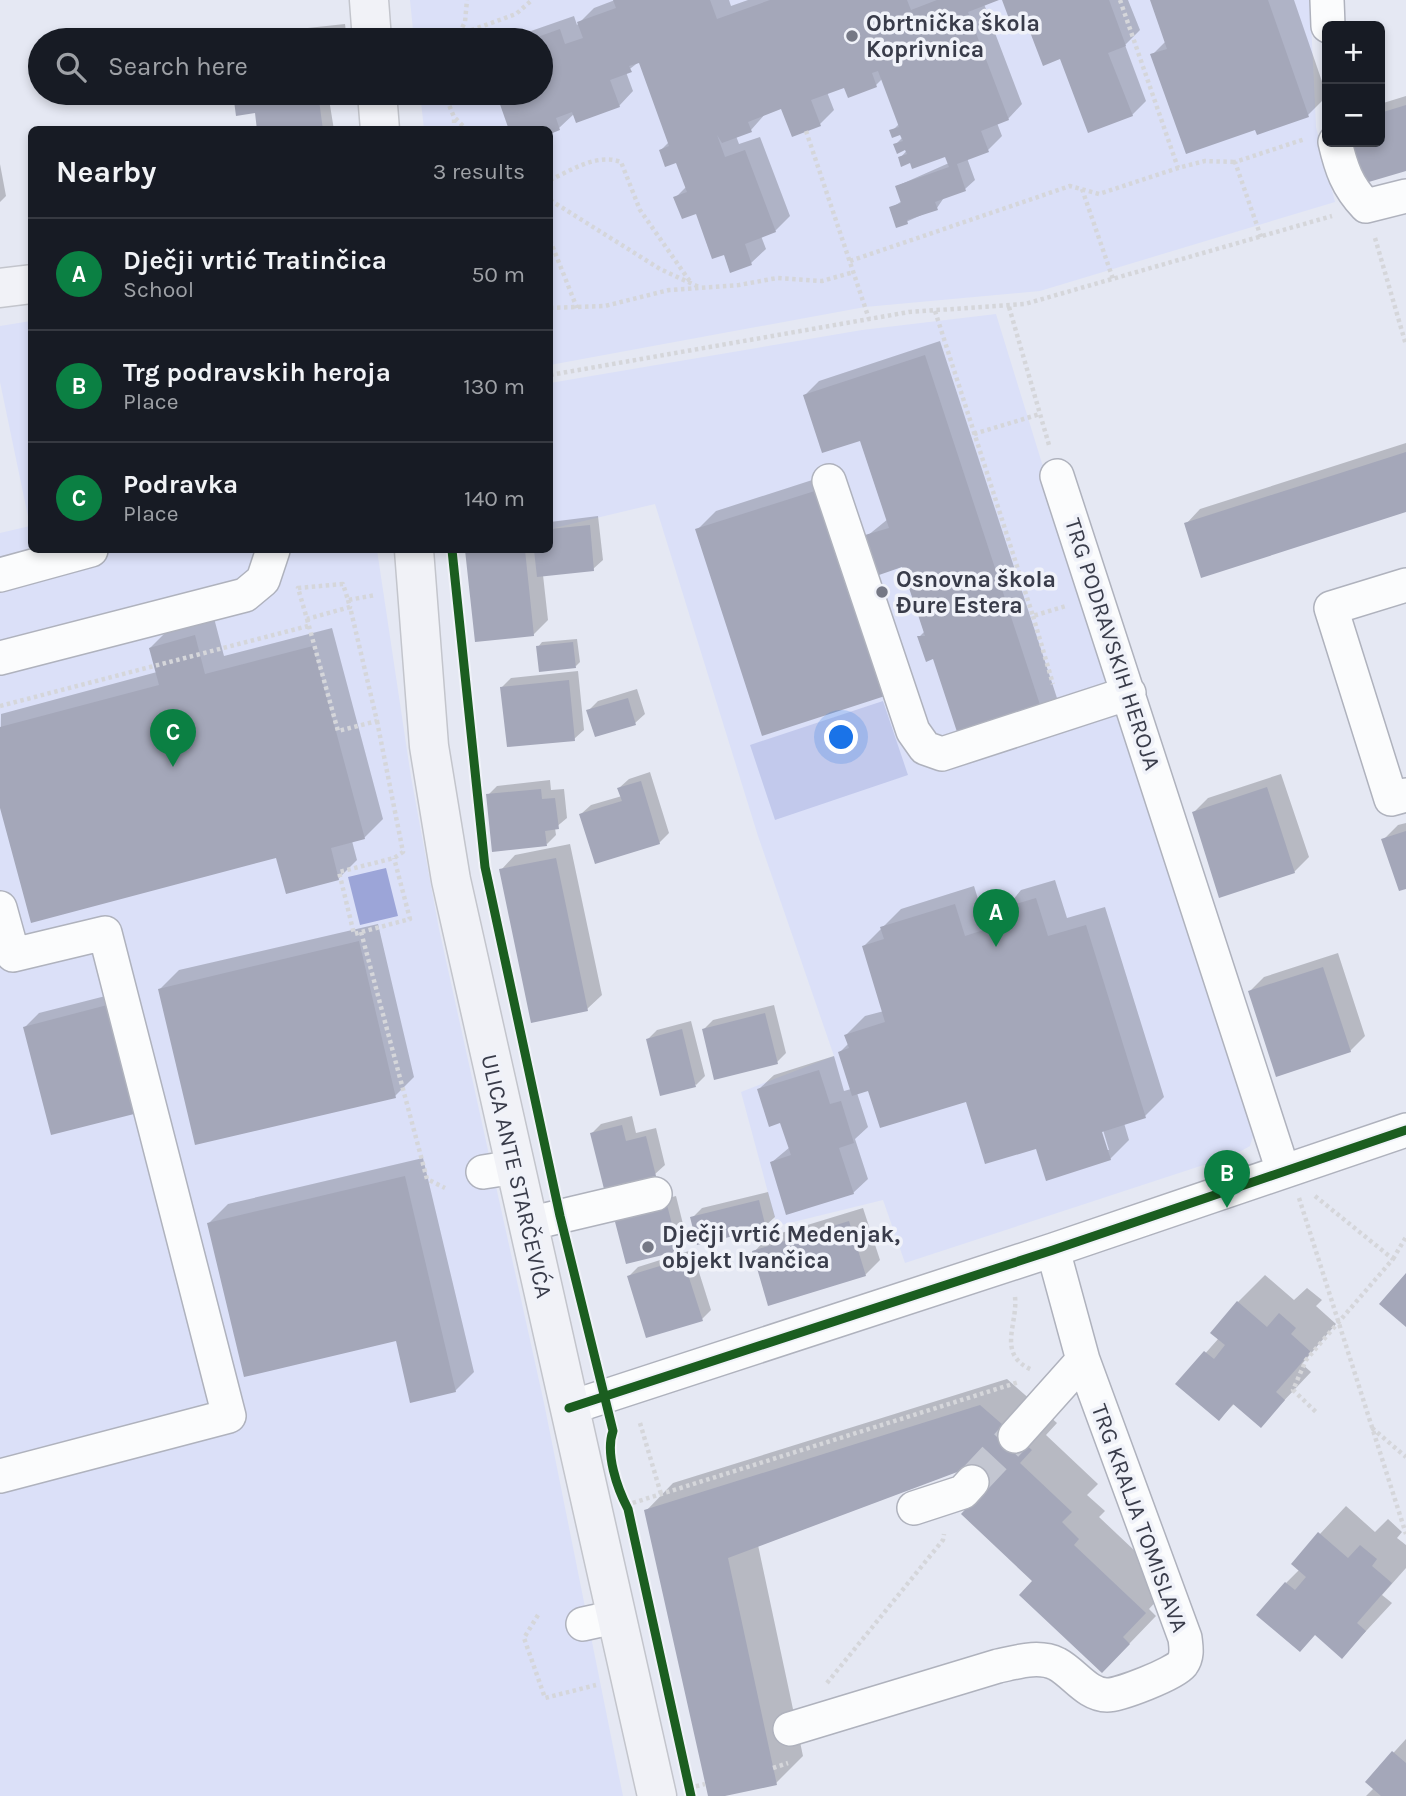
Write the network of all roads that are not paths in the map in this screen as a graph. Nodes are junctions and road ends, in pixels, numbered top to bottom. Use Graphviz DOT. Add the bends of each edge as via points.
graph roads {
  1 [pos="369,0"];
  2 [pos="1327,0"];
  3 [pos="1328,21"];
  4 [pos="371,28"];
  5 [pos="378,105"];
  6 [pos="380,126"];
  7 [pos="1329,147"];
  8 [pos="1406,196"];
  9 [pos="28,284"];
  10 [pos="0,288"];
  11 [pos="1057,476"];
  12 [pos="829,481"];
  13 [pos="80,553"];
  14 [pos="272,553"];
  15 [pos="414,553"];
  16 [pos="0,575"];
  17 [pos="1406,585"];
  18 [pos="0,658"];
  19 [pos="1129,693"];
  20 [pos="1406,795"];
  21 [pos="0,908"];
  22 [pos="1406,1130"];
  23 [pos="1291,1181"];
  24 [pos="655,1194"];
  25 [pos="528,1224"];
  26 [pos="1053,1250"];
  27 [pos="1083,1360"];
  28 [pos="569,1408"];
  29 [pos="1015,1436"];
  30 [pos="0,1476"];
  31 [pos="961,1489"];
  32 [pos="914,1508"];
  33 [pos="790,1729"];
  34 [pos="671,1791"];
  1 -- 4 [label="main road"];
  2 -- 3 [label="street"];
  5 -- 6 [label="main road"];
  7 -- 8 [label="street" via="1350,189 1366,206"];
  9 -- 10 [label="main road"];
  11 -- 19 [label="street, TRG PODRAVSKIH HEROJA"];
  12 -- 19 [label="street" via="912,732 925,748 942,754"];
  13 -- 16 [label="street"];
  14 -- 18 [label="street" via="263,580 245,595"];
  15 -- 25 [label="main road, ULICA ANTE STARČEVIĆA" via="429,746 499,1169"];
  17 -- 20 [label="street" via="1331,608 1391,799"];
  19 -- 23 [label="street, TRG PODRAVSKIH HEROJA"];
  21 -- 30 [label="street" via="13,955 105,933 229,1416"];
  22 -- 23 [label="street"];
  23 -- 26 [label="street"];
  24 -- 25 [label="street"];
  25 -- 28 [label="main road, ULICA ANTE STARČEVIĆA"];
  26 -- 27 [label="street, TRG KRALJA TOMISLAVA"];
  26 -- 28 [label="street"];
  27 -- 29 [label="street"];
  27 -- 33 [label="street, TRG KRALJA TOMISLAVA" via="1185,1638 1183,1663 1173,1672 1109,1696 1094,1692 1056,1663 1033,1659 999,1665"];
  28 -- 34 [label="main road, ULICA ANTE STARČEVIĆA" via="599,1620"];
  31 -- 32 [label="street"];
}
